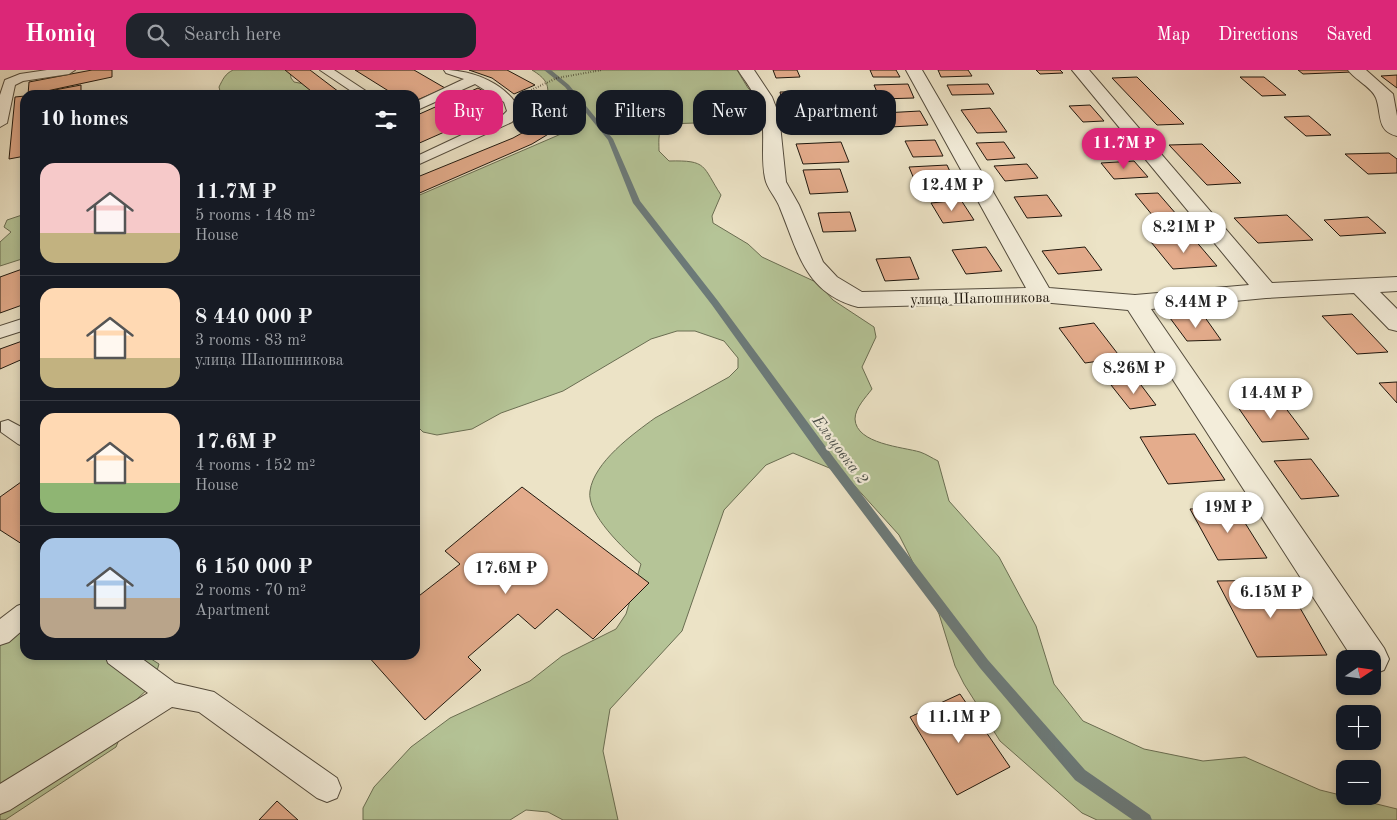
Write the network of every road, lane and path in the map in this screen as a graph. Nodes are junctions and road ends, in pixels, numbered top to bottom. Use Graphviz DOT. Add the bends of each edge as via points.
graph roads {
  1 [pos="69,70"];
  2 [pos="326,70"];
  3 [pos="450,70"];
  4 [pos="602,70"];
  5 [pos="746,70"];
  6 [pos="914,70"];
  7 [pos="1080,70"];
  8 [pos="1356,70"];
  9 [pos="475,79"];
  10 [pos="358,90"];
  11 [pos="509,100"];
  12 [pos="420,105"];
  13 [pos="0,123"];
  14 [pos="1397,131"];
  15 [pos="420,160"];
  16 [pos="1397,284"];
  17 [pos="1360,286"];
  18 [pos="1266,291"];
  19 [pos="1042,295"];
  20 [pos="1135,303"];
  21 [pos="1397,323"];
  22 [pos="20,326"];
  23 [pos="0,332"];
  24 [pos="8,427"];
  25 [pos="20,435"];
  26 [pos="20,618"];
  27 [pos="0,634"];
  28 [pos="1366,650"];
  29 [pos="124,660"];
  30 [pos="170,694"];
  31 [pos="327,788"];
  32 [pos="0,800"];
  1 -- 13 [label="lane" via="20,78 9,83"];
  2 -- 10 [label="lane"];
  3 -- 9 [label="lane"];
  4 -- 11 [label="path" via="557,78"];
  5 -- 19 [label="street, улица Шапошникова" via="768,105 774,147 774,179 790,206 805,250 817,272 835,289 858,300"];
  6 -- 19 [label="street"];
  7 -- 18 [label="street"];
  8 -- 14 [label="street" via="1384,94 1390,125"];
  9 -- 11 [label="lane"];
  9 -- 12 [label="lane"];
  11 -- 15 [label="lane" via="514,110 507,119"];
  16 -- 17 [label="street, улица Шапошникова"];
  17 -- 18 [label="street, улица Шапошникова"];
  17 -- 21 [label="street"];
  18 -- 20 [label="street, улица Шапошникова"];
  19 -- 20 [label="street, улица Шапошникова"];
  20 -- 28 [label="street"];
  22 -- 23 [label="lane"];
  24 -- 25 [label="lane"];
  26 -- 27 [label="lane"];
  29 -- 30 [label="lane"];
  30 -- 31 [label="lane" via="205,701"];
  30 -- 32 [label="lane"];
}
